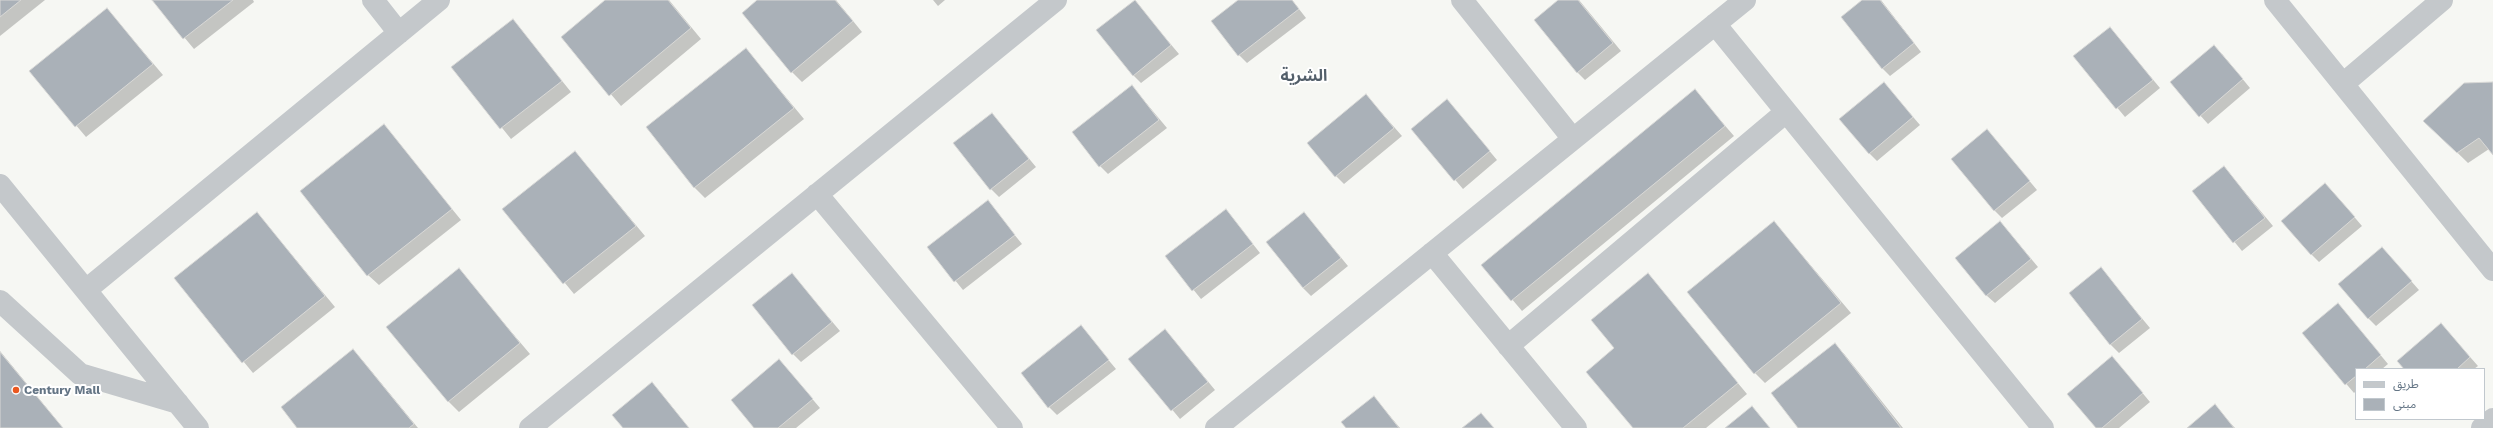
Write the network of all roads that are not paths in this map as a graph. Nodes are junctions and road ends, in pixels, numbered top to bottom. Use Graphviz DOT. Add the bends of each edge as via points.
graph roads {
  1 [pos="372,0"];
  2 [pos="439,0"];
  3 [pos="1056,0"];
  4 [pos="1462,0"];
  5 [pos="1745,0"];
  6 [pos="2275,0"];
  7 [pos="2442,0"];
  8 [pos="1715,24"];
  9 [pos="399,33"];
  10 [pos="2343,84"];
  11 [pos="1786,112"];
  12 [pos="1573,139"];
  13 [pos="0,185"];
  14 [pos="817,194"];
  15 [pos="1432,253"];
  16 [pos="2493,270"];
  17 [pos="86,290"];
  18 [pos="0,301"];
  19 [pos="1508,346"];
  20 [pos="178,403"];
  21 [pos="2493,420"];
  22 [pos="198,428"];
  23 [pos="530,428"];
  24 [pos="1012,428"];
  25 [pos="1216,428"];
  26 [pos="1576,428"];
  27 [pos="2044,428"];
  28 [pos="2482,428"];
  1 -- 9 [label="street"];
  2 -- 9 [label="street"];
  3 -- 14 [label="street"];
  4 -- 12 [label="street"];
  5 -- 8 [label="street"];
  6 -- 10 [label="street"];
  7 -- 10 [label="street"];
  8 -- 11 [label="street"];
  8 -- 12 [label="street"];
  9 -- 17 [label="street"];
  10 -- 16 [label="street"];
  11 -- 19 [label="street"];
  11 -- 27 [label="street"];
  12 -- 15 [label="street"];
  13 -- 17 [label="street"];
  14 -- 23 [label="street"];
  14 -- 24 [label="street"];
  15 -- 19 [label="street"];
  15 -- 25 [label="street"];
  17 -- 20 [label="street"];
  18 -- 20 [label="street" via="80,374"];
  19 -- 26 [label="street"];
  20 -- 22 [label="street"];
  21 -- 28 [label="street"];
}
